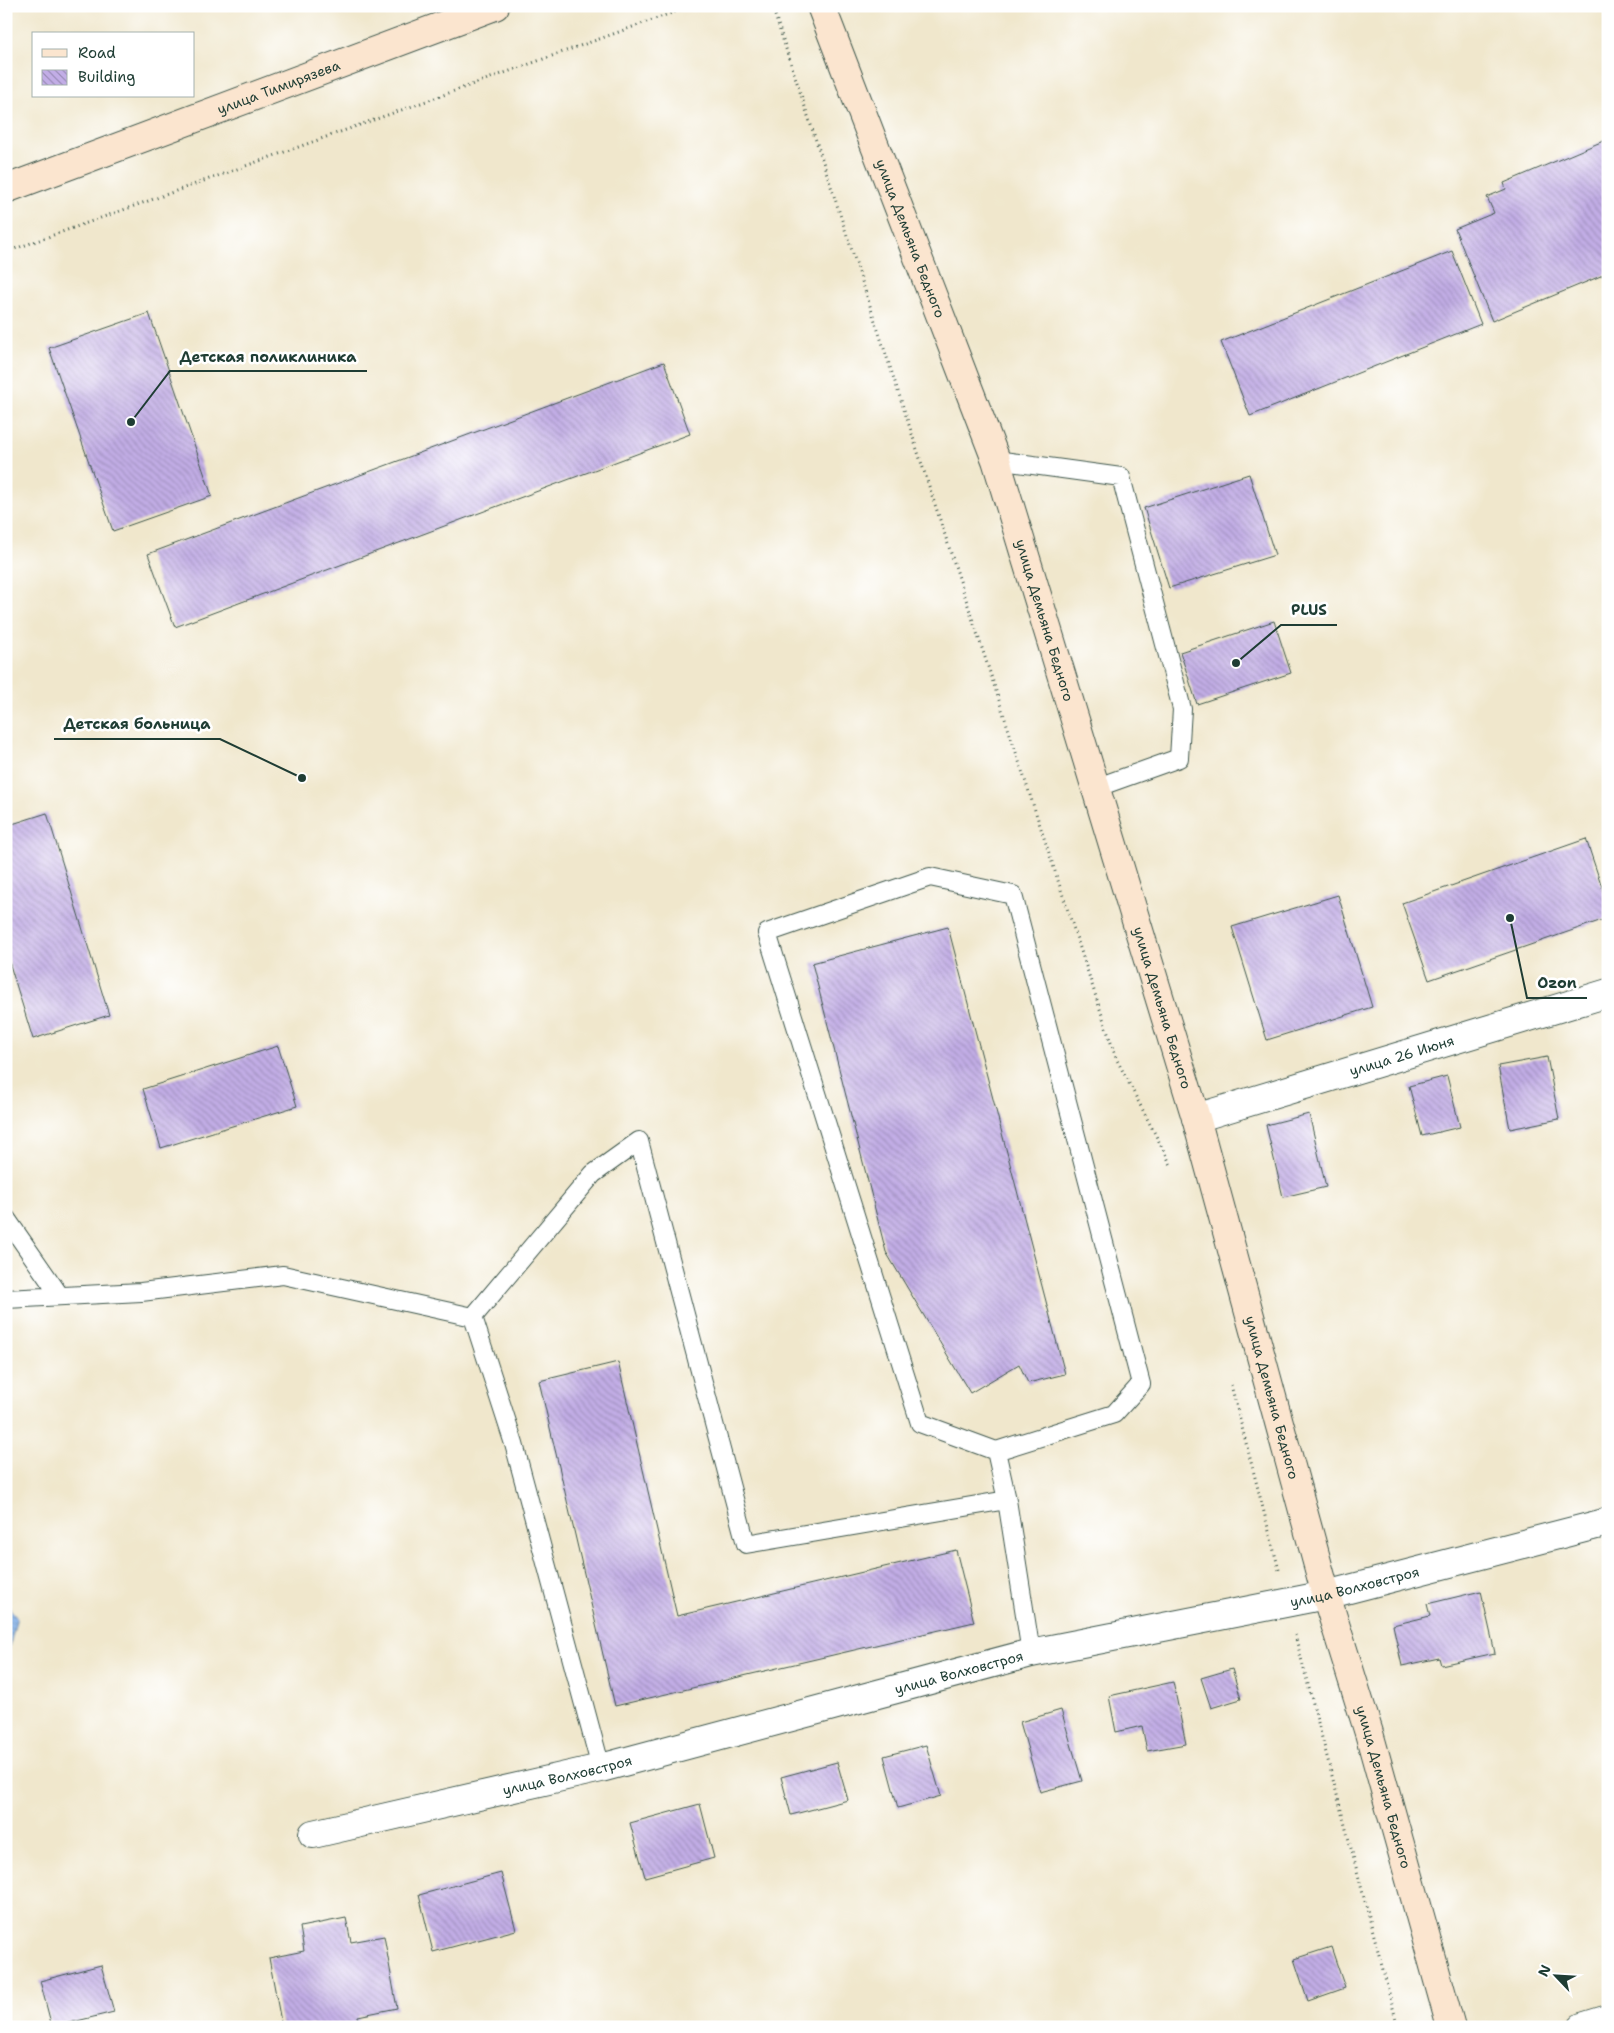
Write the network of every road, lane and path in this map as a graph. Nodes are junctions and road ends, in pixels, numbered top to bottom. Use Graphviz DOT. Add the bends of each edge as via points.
graph roads {
  1 [pos="495,6"];
  2 [pos="691,6"];
  3 [pos="772,6"];
  4 [pos="821,6"];
  5 [pos="6,189"];
  6 [pos="6,252"];
  7 [pos="996,460"];
  8 [pos="1095,788"];
  9 [pos="1608,993"];
  10 [pos="1196,1118"];
  11 [pos="1173,1168"];
  12 [pos="6,1218"];
  13 [pos="60,1296"];
  14 [pos="6,1299"];
  15 [pos="473,1317"];
  16 [pos="1230,1380"];
  17 [pos="996,1452"];
  18 [pos="1007,1500"];
  19 [pos="1608,1522"];
  20 [pos="1326,1595"];
  21 [pos="1287,1603"];
  22 [pos="1031,1654"];
  23 [pos="601,1768"];
  24 [pos="313,1834"];
  25 [pos="1608,2019"];
  26 [pos="1398,2027"];
  27 [pos="1450,2027"];
  28 [pos="1582,2027"];
  1 -- 5 [label="main road, улица Тимирязева"];
  2 -- 6 [label="path"];
  3 -- 11 [label="path" via="1116,1058"];
  4 -- 7 [label="main road, улица Демьяна Бедного"];
  7 -- 8 [label="main road, улица Демьяна Бедного"];
  7 -- 8 [label="lane" via="1121,477 1182,709 1179,758"];
  8 -- 10 [label="main road, улица Демьяна Бедного"];
  9 -- 10 [label="street, улица 26 Июня"];
  10 -- 20 [label="main road, улица Демьяна Бедного"];
  12 -- 13 [label="lane"];
  13 -- 14 [label="lane"];
  13 -- 15 [label="lane" via="141,1292 283,1276"];
  15 -- 18 [label="lane" via="593,1174 639,1141 746,1544"];
  15 -- 23 [label="lane" via="514,1444"];
  16 -- 21 [label="path"];
  17 -- 17 [label="lane" via="1114,1414 1141,1384 1013,895 930,877 767,933 920,1423"];
  17 -- 18 [label="lane"];
  18 -- 22 [label="lane"];
  19 -- 20 [label="street, улица Волховстроя"];
  20 -- 21 [label="street, улица Волховстроя"];
  20 -- 27 [label="main road, улица Демьяна Бедного" via="1369,1733"];
  21 -- 22 [label="street, улица Волховстроя"];
  21 -- 26 [label="path"];
  22 -- 23 [label="street, улица Волховстроя"];
  23 -- 24 [label="street, улица Волховстроя"];
  25 -- 28 [label="street"];
}
